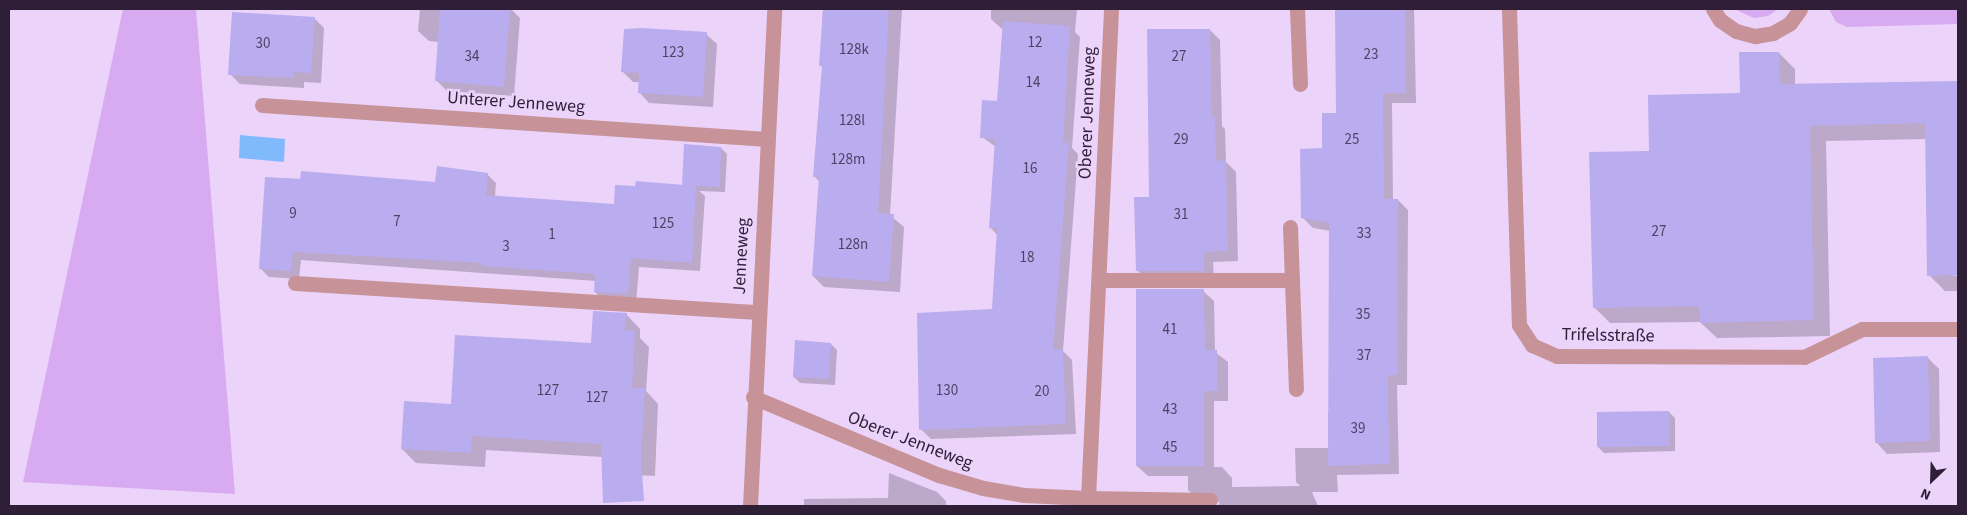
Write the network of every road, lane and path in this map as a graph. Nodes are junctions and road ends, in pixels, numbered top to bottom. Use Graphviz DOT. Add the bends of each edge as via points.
graph roads {
  1 [pos="774,9"];
  2 [pos="1111,9"];
  3 [pos="1297,9"];
  4 [pos="1509,9"];
  5 [pos="1713,9"];
  6 [pos="1800,9"];
  7 [pos="1300,84"];
  8 [pos="262,104"];
  9 [pos="768,139"];
  10 [pos="1290,227"];
  11 [pos="1099,280"];
  12 [pos="1292,280"];
  13 [pos="295,283"];
  14 [pos="758,312"];
  15 [pos="1958,329"];
  16 [pos="1296,389"];
  17 [pos="753,397"];
  18 [pos="1088,498"];
  19 [pos="1210,500"];
  20 [pos="750,506"];
  1 -- 9 [label="street, Jenneweg"];
  2 -- 11 [label="street, Oberer Jenneweg"];
  3 -- 7 [label="street"];
  4 -- 15 [label="street, Trifelsstraße" via="1520,325 1532,344 1557,356 1804,357 1862,329"];
  5 -- 6 [label="street" via="1720,20 1736,31 1755,36 1773,33 1790,23"];
  8 -- 9 [label="street, Unterer Jenneweg"];
  9 -- 14 [label="street, Jenneweg"];
  10 -- 12 [label="street"];
  11 -- 12 [label="street"];
  11 -- 18 [label="street, Oberer Jenneweg"];
  12 -- 16 [label="street"];
  13 -- 14 [label="street"];
  14 -- 17 [label="street, Jenneweg"];
  17 -- 18 [label="street, Oberer Jenneweg" via="939,476 1008,492"];
  17 -- 20 [label="street, Jenneweg"];
  18 -- 19 [label="street, Oberer Jenneweg"];
}
